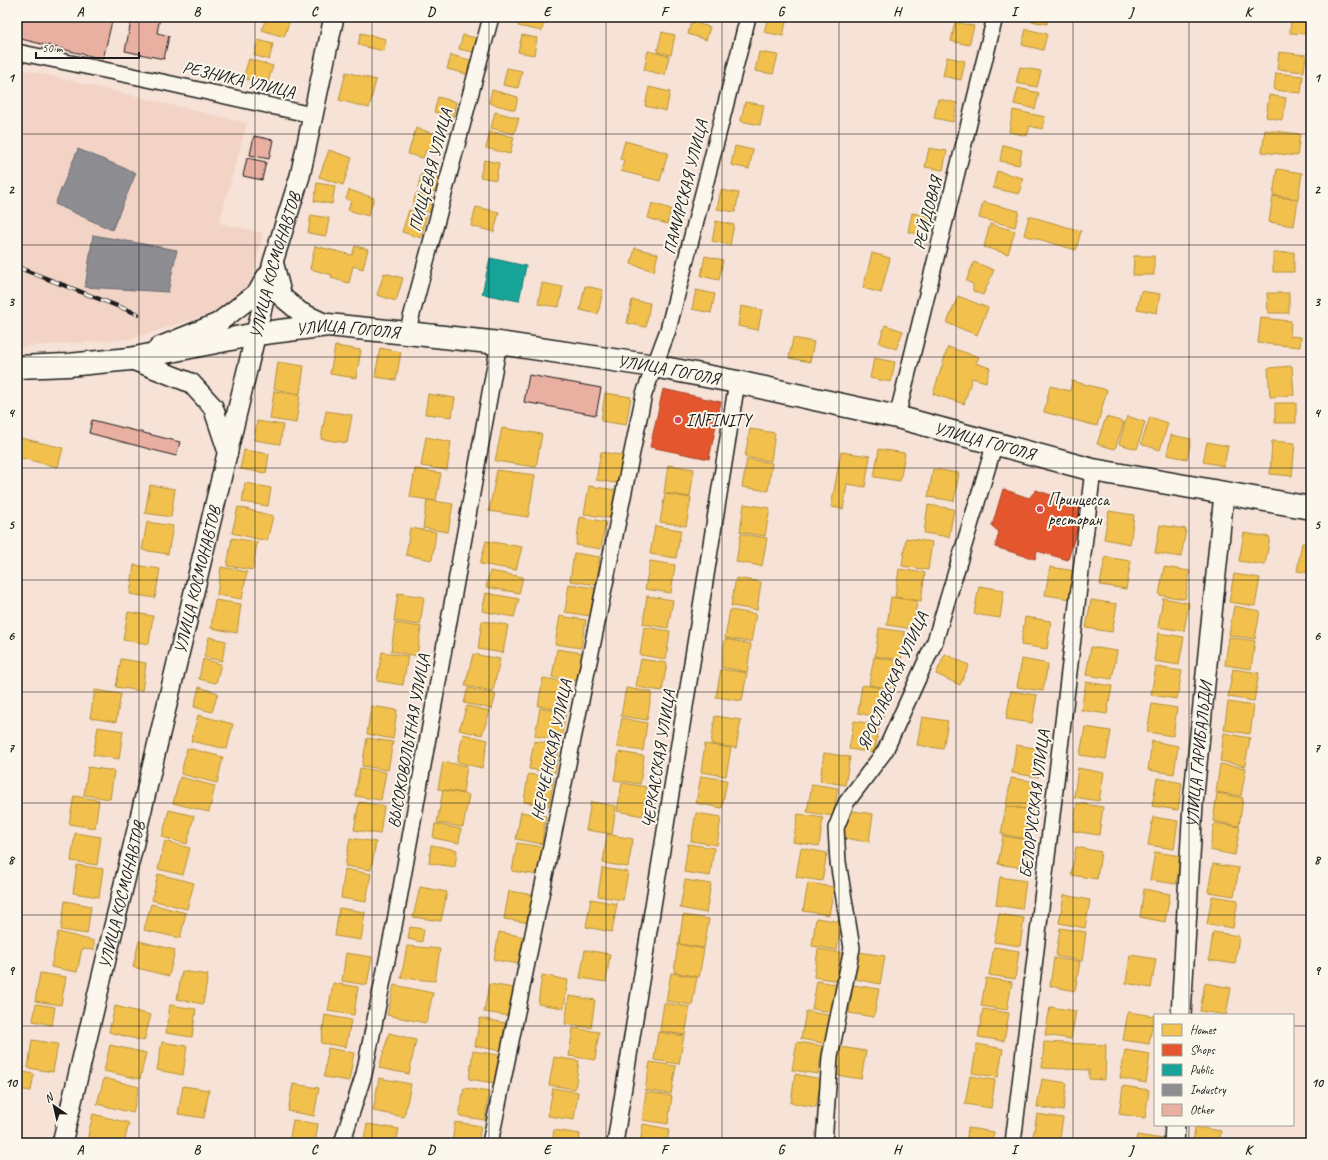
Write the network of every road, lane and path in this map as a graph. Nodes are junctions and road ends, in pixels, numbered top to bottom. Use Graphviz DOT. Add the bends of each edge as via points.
graph roads {
  1 [pos="334,17"];
  2 [pos="491,17"];
  3 [pos="748,17"];
  4 [pos="995,17"];
  5 [pos="17,52"];
  6 [pos="312,115"];
  7 [pos="273,262"];
  8 [pos="328,324"];
  9 [pos="407,333"];
  10 [pos="256,334"];
  11 [pos="499,343"];
  12 [pos="130,359"];
  13 [pos="654,366"];
  14 [pos="17,367"];
  15 [pos="737,382"];
  16 [pos="897,417"];
  17 [pos="995,443"];
  18 [pos="228,452"];
  19 [pos="1093,470"];
  20 [pos="1224,494"];
  21 [pos="1311,508"];
  22 [pos="1181,1014"];
  23 [pos="1175,1126"];
  24 [pos="62,1143"];
  25 [pos="342,1143"];
  26 [pos="490,1143"];
  27 [pos="615,1143"];
  28 [pos="824,1143"];
  29 [pos="1013,1143"];
  30 [pos="1174,1143"];
  1 -- 6 [label="street, УЛИЦА КОСМОНАВТОВ"];
  2 -- 9 [label="street, ПИЩЕВАЯ УЛИЦА"];
  3 -- 13 [label="street, ПАМИРСКАЯ УЛИЦА" via="668,330"];
  4 -- 16 [label="street, РЕЙДОВАЯ"];
  5 -- 6 [label="street, РЕЗНИКА УЛИЦА"];
  6 -- 7 [label="street, УЛИЦА КОСМОНАВТОВ" via="300,176"];
  7 -- 8 [label="street" via="282,297 300,312"];
  7 -- 10 [label="street, УЛИЦА КОСМОНАВТОВ"];
  7 -- 12 [label="street" via="258,292 218,323"];
  8 -- 9 [label="highway, УЛИЦА ГОГОЛЯ"];
  8 -- 10 [label="highway, УЛИЦА ГОГОЛЯ"];
  9 -- 11 [label="highway, УЛИЦА ГОГОЛЯ"];
  10 -- 12 [label="highway, УЛИЦА ГОГОЛЯ"];
  10 -- 18 [label="street, УЛИЦА КОСМОНАВТОВ"];
  11 -- 13 [label="highway, УЛИЦА ГОГОЛЯ"];
  11 -- 25 [label="street, ВЫСОКОВОЛЬТНАЯ УЛИЦА" via="395,921 364,1074"];
  12 -- 14 [label="highway, УЛИЦА ГОГОЛЯ"];
  12 -- 18 [label="street" via="191,383 213,407"];
  13 -- 15 [label="highway, УЛИЦА ГОГОЛЯ"];
  13 -- 26 [label="street, НЕРЧЕНСКАЯ УЛИЦА" via="644,394"];
  15 -- 16 [label="highway, УЛИЦА ГОГОЛЯ"];
  15 -- 27 [label="street, ЧЕРКАССКАЯ УЛИЦА"];
  16 -- 17 [label="highway, УЛИЦА ГОГОЛЯ"];
  17 -- 19 [label="highway, УЛИЦА ГОГОЛЯ"];
  17 -- 28 [label="street, ЯРОСЛАВСКАЯ УЛИЦА" via="935,641 885,752 846,803 836,828 838,862 852,948 830,1057"];
  18 -- 24 [label="street, УЛИЦА КОСМОНАВТОВ"];
  19 -- 20 [label="highway, УЛИЦА ГОГОЛЯ"];
  19 -- 29 [label="street, БЕЛОРУССКАЯ УЛИЦА"];
  20 -- 21 [label="highway, УЛИЦА ГОГОЛЯ"];
  20 -- 22 [label="street, УЛИЦА ГАРИБАЛЬДИ" via="1193,804"];
  23 -- 30 [label="street"];
}
